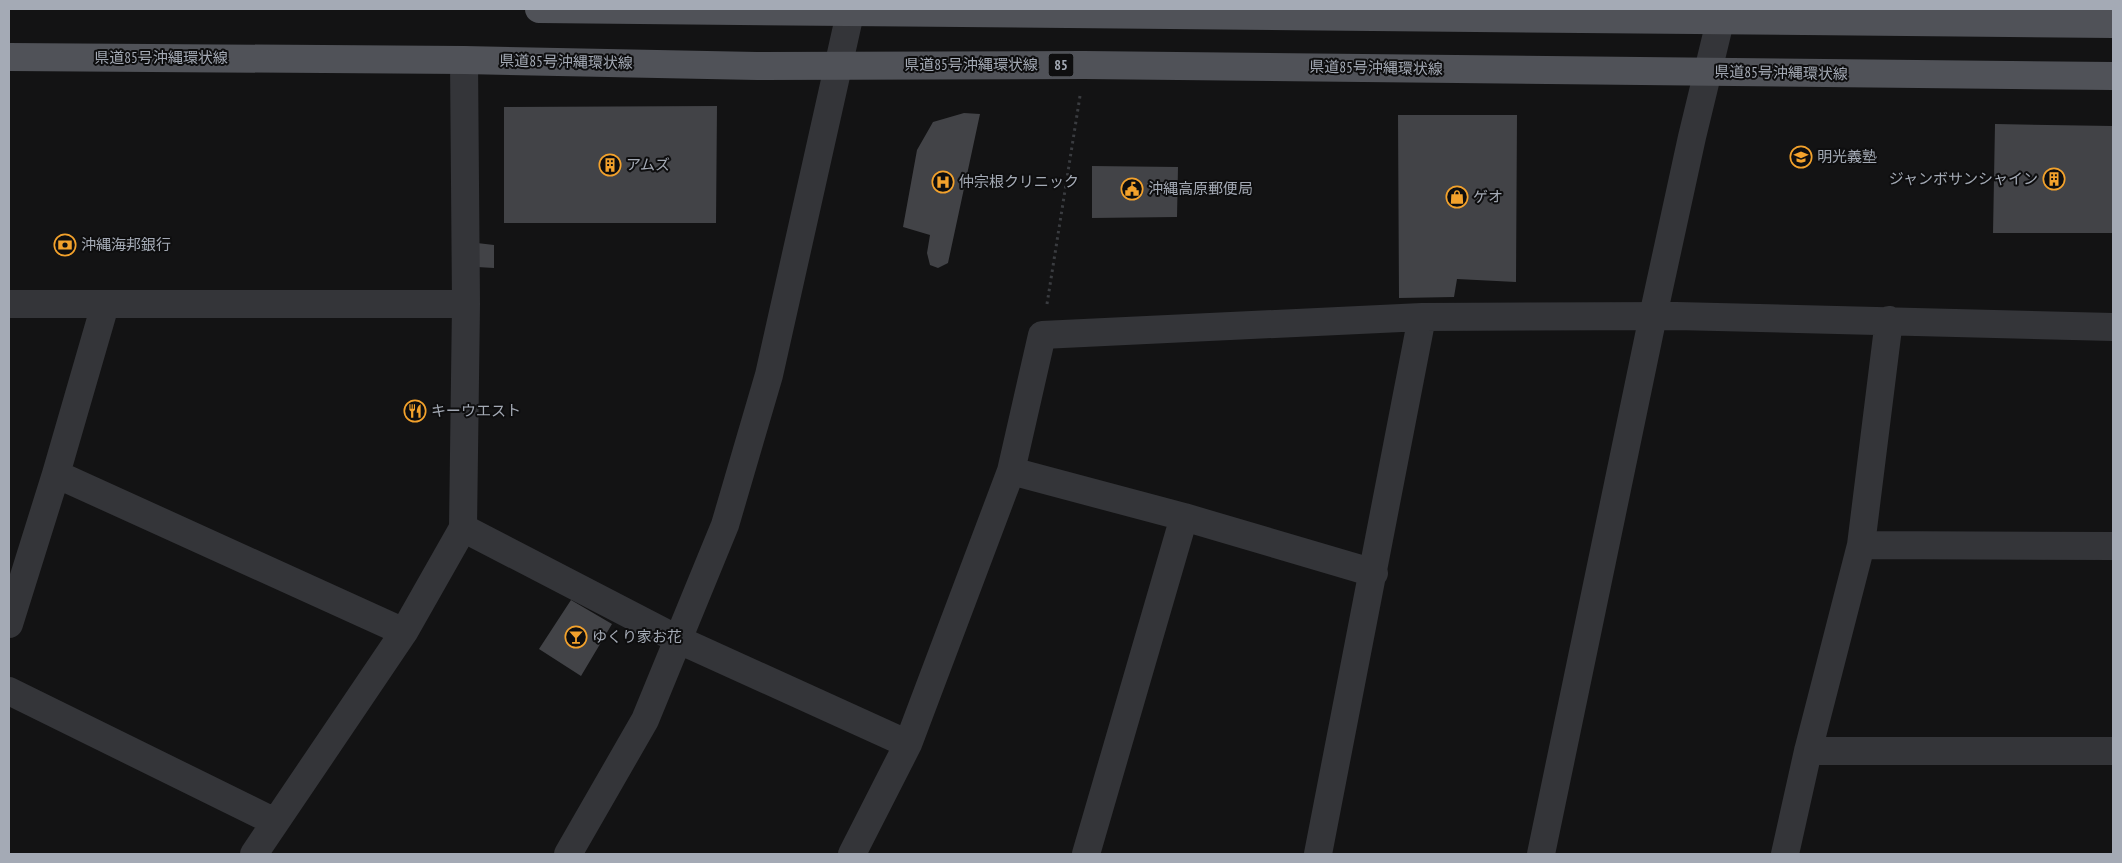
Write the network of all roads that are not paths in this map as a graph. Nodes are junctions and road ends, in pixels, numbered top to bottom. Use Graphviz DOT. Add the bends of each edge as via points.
graph roads {
  1 [pos="539,9"];
  2 [pos="850,11"];
  3 [pos="1721,15"];
  4 [pos="2113,24"];
  5 [pos="9,56"];
  6 [pos="464,60"];
  7 [pos="838,65"];
  8 [pos="1708,72"];
  9 [pos="2113,76"];
  10 [pos="9,304"];
  11 [pos="466,304"];
  12 [pos="105,305"];
  13 [pos="1653,316"];
  14 [pos="1422,317"];
  15 [pos="1889,320"];
  16 [pos="2113,328"];
  17 [pos="1011,470"];
  18 [pos="56,474"];
  19 [pos="1184,517"];
  20 [pos="463,528"];
  21 [pos="1861,545"];
  22 [pos="2113,546"];
  23 [pos="1374,573"];
  24 [pos="9,624"];
  25 [pos="404,632"];
  26 [pos="678,640"];
  27 [pos="9,691"];
  28 [pos="908,744"];
  29 [pos="1808,751"];
  30 [pos="2113,751"];
  31 [pos="275,822"];
  32 [pos="254,854"];
  33 [pos="568,854"];
  34 [pos="852,854"];
  35 [pos="1086,854"];
  36 [pos="1318,854"];
  37 [pos="1541,854"];
  38 [pos="1785,854"];
  1 -- 2 [label="main road"];
  2 -- 3 [label="main road"];
  2 -- 7 [label="street"];
  3 -- 4 [label="main road"];
  3 -- 8 [label="street"];
  5 -- 6 [label="main road, 県道85号沖縄環状線 / 85"];
  6 -- 7 [label="main road, 県道85号沖縄環状線 / 85"];
  6 -- 11 [label="street"];
  7 -- 8 [label="main road, 県道85号沖縄環状線 / 85"];
  7 -- 26 [label="street" via="769,375 725,525"];
  8 -- 9 [label="main road, 県道85号沖縄環状線 / 85"];
  8 -- 13 [label="street"];
  10 -- 12 [label="street"];
  11 -- 12 [label="street"];
  11 -- 20 [label="street"];
  12 -- 18 [label="street"];
  13 -- 14 [label="street"];
  13 -- 15 [label="street"];
  13 -- 37 [label="street"];
  14 -- 17 [label="street" via="1042,334"];
  14 -- 23 [label="street"];
  15 -- 16 [label="street"];
  15 -- 21 [label="street"];
  17 -- 19 [label="street"];
  17 -- 28 [label="street"];
  18 -- 24 [label="street"];
  18 -- 25 [label="street"];
  19 -- 23 [label="street"];
  19 -- 35 [label="street"];
  20 -- 25 [label="street"];
  20 -- 26 [label="street"];
  21 -- 22 [label="street"];
  21 -- 29 [label="street"];
  23 -- 36 [label="street"];
  25 -- 31 [label="street"];
  26 -- 28 [label="street"];
  26 -- 33 [label="street" via="645,720"];
  27 -- 31 [label="street"];
  28 -- 34 [label="street"];
  29 -- 30 [label="street"];
  29 -- 38 [label="street"];
  31 -- 32 [label="street"];
}
